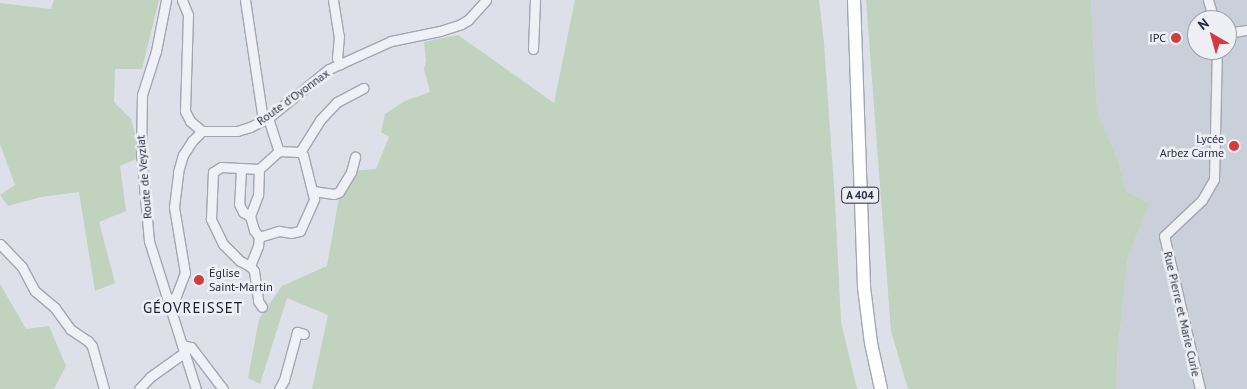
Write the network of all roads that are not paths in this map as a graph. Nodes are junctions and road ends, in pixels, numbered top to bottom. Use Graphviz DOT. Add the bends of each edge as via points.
graph roads {
  1 [pos="166,0"];
  2 [pos="182,0"];
  3 [pos="245,0"];
  4 [pos="333,0"];
  5 [pos="486,0"];
  6 [pos="536,0"];
  7 [pos="846,0"];
  8 [pos="854,0"];
  9 [pos="533,49"];
  10 [pos="1217,60"];
  11 [pos="340,64"];
  12 [pos="363,88"];
  13 [pos="265,119"];
  14 [pos="202,131"];
  15 [pos="279,151"];
  16 [pos="300,152"];
  17 [pos="355,157"];
  18 [pos="259,169"];
  19 [pos="241,170"];
  20 [pos="313,191"];
  21 [pos="250,216"];
  22 [pos="259,237"];
  23 [pos="0,244"];
  24 [pos="250,266"];
  25 [pos="169,302"];
  26 [pos="262,308"];
  27 [pos="304,334"];
  28 [pos="183,349"];
  29 [pos="104,389"];
  30 [pos="139,389"];
  31 [pos="196,389"];
  32 [pos="223,389"];
  33 [pos="279,389"];
  34 [pos="873,389"];
  35 [pos="881,389"];
  36 [pos="1200,389"];
  1 -- 25 [label="street, Route de Veyziat" via="156,51 142,95 140,123 149,241"];
  2 -- 14 [label="street" via="188,15 185,111 190,121"];
  3 -- 13 [label="street"];
  4 -- 11 [label="street"];
  5 -- 11 [label="street, Route d'Oyonnax" via="461,24 391,41"];
  6 -- 9 [label="street"];
  7 -- 34 [label="highway, A 404" via="856,283"];
  8 -- 35 [label="highway, A 404" via="864,287"];
  10 -- 36 [label="street, Rue Pierre et Marie Curie" via="1214,179 1202,200 1164,236"];
  11 -- 13 [label="street, Route d'Oyonnax" via="318,77"];
  12 -- 16 [label="street" via="338,102 320,120"];
  13 -- 14 [label="street, Route d'Oyonnax" via="237,131"];
  13 -- 15 [label="street"];
  14 -- 25 [label="street" via="192,141 178,172 174,207 185,273 176,296"];
  15 -- 16 [label="street"];
  15 -- 18 [label="street"];
  16 -- 20 [label="street"];
  17 -- 20 [label="street" via="351,172 339,192"];
  18 -- 19 [label="street"];
  18 -- 21 [label="street" via="258,195"];
  19 -- 21 [label="street" via="239,204 240,209"];
  19 -- 24 [label="street" via="221,167 214,170 209,211 223,244"];
  20 -- 22 [label="street" via="313,202 300,231 280,231"];
  21 -- 22 [label="street"];
  22 -- 24 [label="street"];
  23 -- 29 [label="street" via="22,267 35,292 55,308 70,329 92,346"];
  24 -- 26 [label="street"];
  25 -- 28 [label="street, Route de Veyziat"];
  27 -- 33 [label="street" via="297,332"];
  28 -- 30 [label="street"];
  28 -- 31 [label="street, Route de Veyziat"];
  28 -- 32 [label="street" via="191,347"];
}
